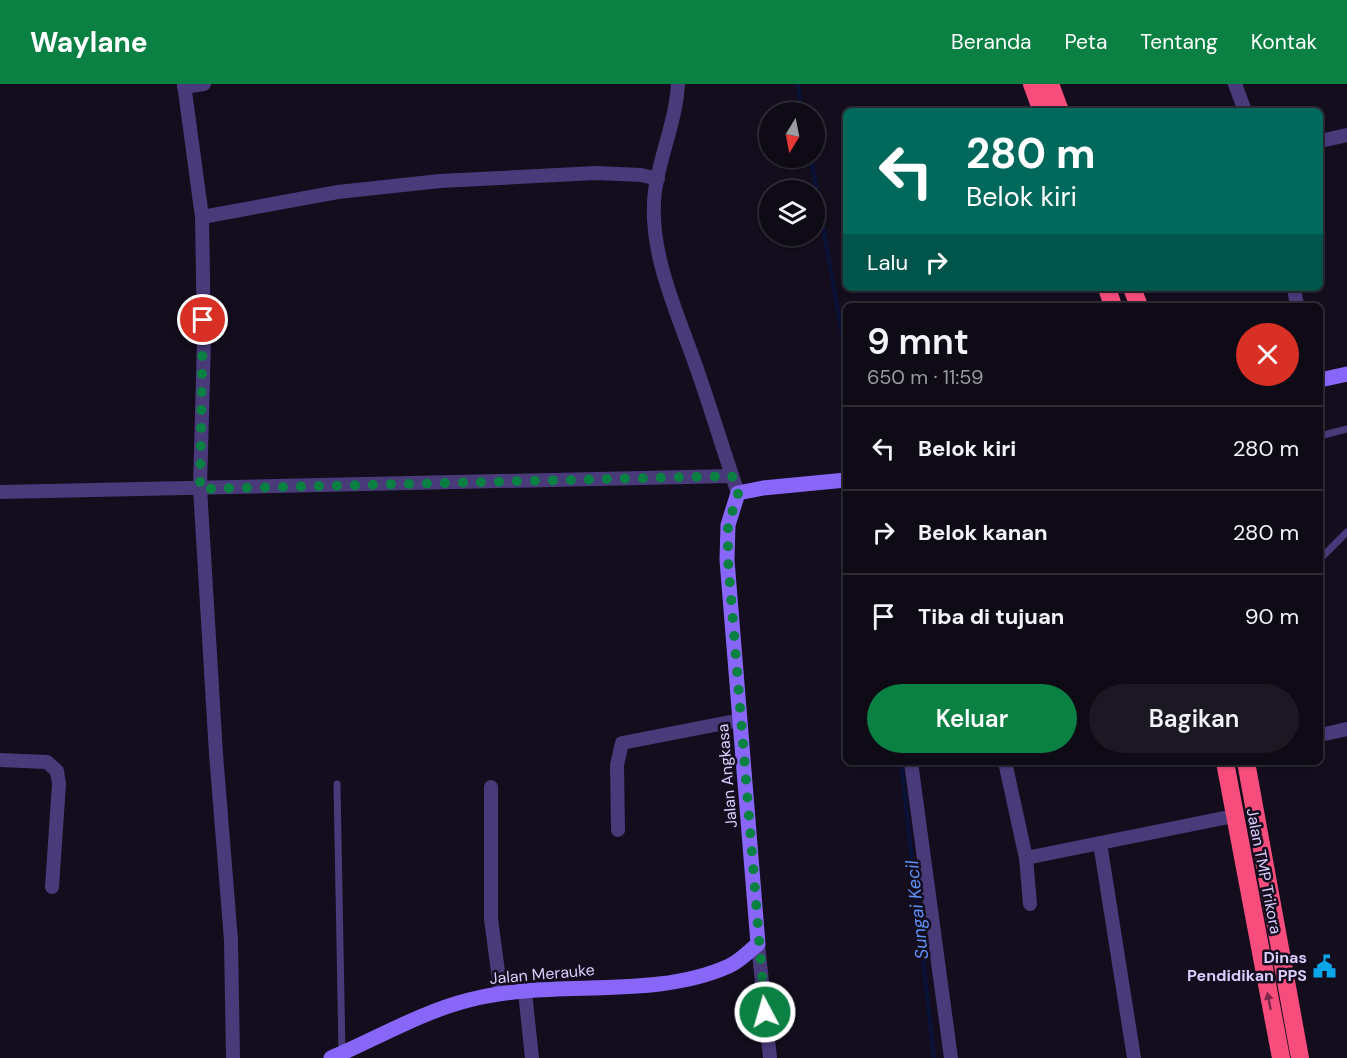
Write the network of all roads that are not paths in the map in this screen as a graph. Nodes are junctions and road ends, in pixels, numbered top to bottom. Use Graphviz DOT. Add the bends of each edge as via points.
graph roads {
  1 [pos="204,84"];
  2 [pos="678,84"];
  3 [pos="1032,84"];
  4 [pos="1050,84"];
  5 [pos="1235,84"];
  6 [pos="184,86"];
  7 [pos="1041,108"];
  8 [pos="1059,108"];
  9 [pos="1244,108"];
  10 [pos="1347,135"];
  11 [pos="1323,140"];
  12 [pos="658,179"];
  13 [pos="202,217"];
  14 [pos="1347,374"];
  15 [pos="1323,379"];
  16 [pos="1347,429"];
  17 [pos="1323,435"];
  18 [pos="732,476"];
  19 [pos="843,480"];
  20 [pos="200,489"];
  21 [pos="0,492"];
  22 [pos="738,494"];
  23 [pos="1347,532"];
  24 [pos="1323,556"];
  25 [pos="740,720"];
  26 [pos="1347,729"];
  27 [pos="1323,734"];
  28 [pos="0,760"];
  29 [pos="910,765"];
  30 [pos="1006,765"];
  31 [pos="1247,769"];
  32 [pos="1226,770"];
  33 [pos="337,784"];
  34 [pos="491,787"];
  35 [pos="1234,816"];
  36 [pos="618,830"];
  37 [pos="1100,843"];
  38 [pos="1026,858"];
  39 [pos="52,887"];
  40 [pos="1030,904"];
  41 [pos="759,944"];
  42 [pos="525,992"];
  43 [pos="501,994"];
  44 [pos="345,1054"];
  45 [pos="234,1058"];
  46 [pos="532,1058"];
  47 [pos="770,1058"];
  48 [pos="951,1058"];
  49 [pos="1134,1058"];
  50 [pos="1281,1058"];
  51 [pos="1300,1058"];
  1 -- 6 [label="street"];
  2 -- 12 [label="street"];
  3 -- 7 [label="highway"];
  4 -- 8 [label="highway"];
  5 -- 9 [label="street"];
  6 -- 13 [label="street"];
  10 -- 11 [label="street"];
  12 -- 13 [label="street" via="641,174 596,173 440,181 338,192"];
  12 -- 18 [label="street" via="655,214 664,276"];
  13 -- 20 [label="street"];
  14 -- 15 [label="street"];
  16 -- 17 [label="lane"];
  18 -- 20 [label="street"];
  18 -- 22 [label="street"];
  19 -- 22 [label="street"];
  20 -- 21 [label="street"];
  20 -- 45 [label="street" via="231,940"];
  22 -- 25 [label="street, Jalan Angkasa" via="731,508 727,541"];
  23 -- 24 [label="lane"];
  25 -- 36 [label="street" via="622,743 617,765"];
  25 -- 41 [label="street, Jalan Angkasa"];
  26 -- 27 [label="street"];
  28 -- 39 [label="street" via="47,762 57,771"];
  29 -- 48 [label="street"];
  30 -- 38 [label="street"];
  31 -- 32 [label="highway"];
  31 -- 51 [label="highway, Jalan TMP Trikora"];
  32 -- 35 [label="highway, Jalan TMP Trikora"];
  33 -- 44 [label="lane"];
  34 -- 43 [label="street" via="491,920"];
  35 -- 37 [label="street"];
  50 -- 35 [label="highway, Jalan TMP Trikora, one-way"];
  37 -- 38 [label="street"];
  37 -- 49 [label="street"];
  38 -- 40 [label="street"];
  41 -- 42 [label="street, Jalan Merauke" via="731,965 687,980"];
  41 -- 47 [label="street, Jalan Angkasa"];
  42 -- 43 [label="street, Jalan Merauke"];
  42 -- 46 [label="street"];
  43 -- 44 [label="street, Jalan Merauke" via="444,1008"];
}
